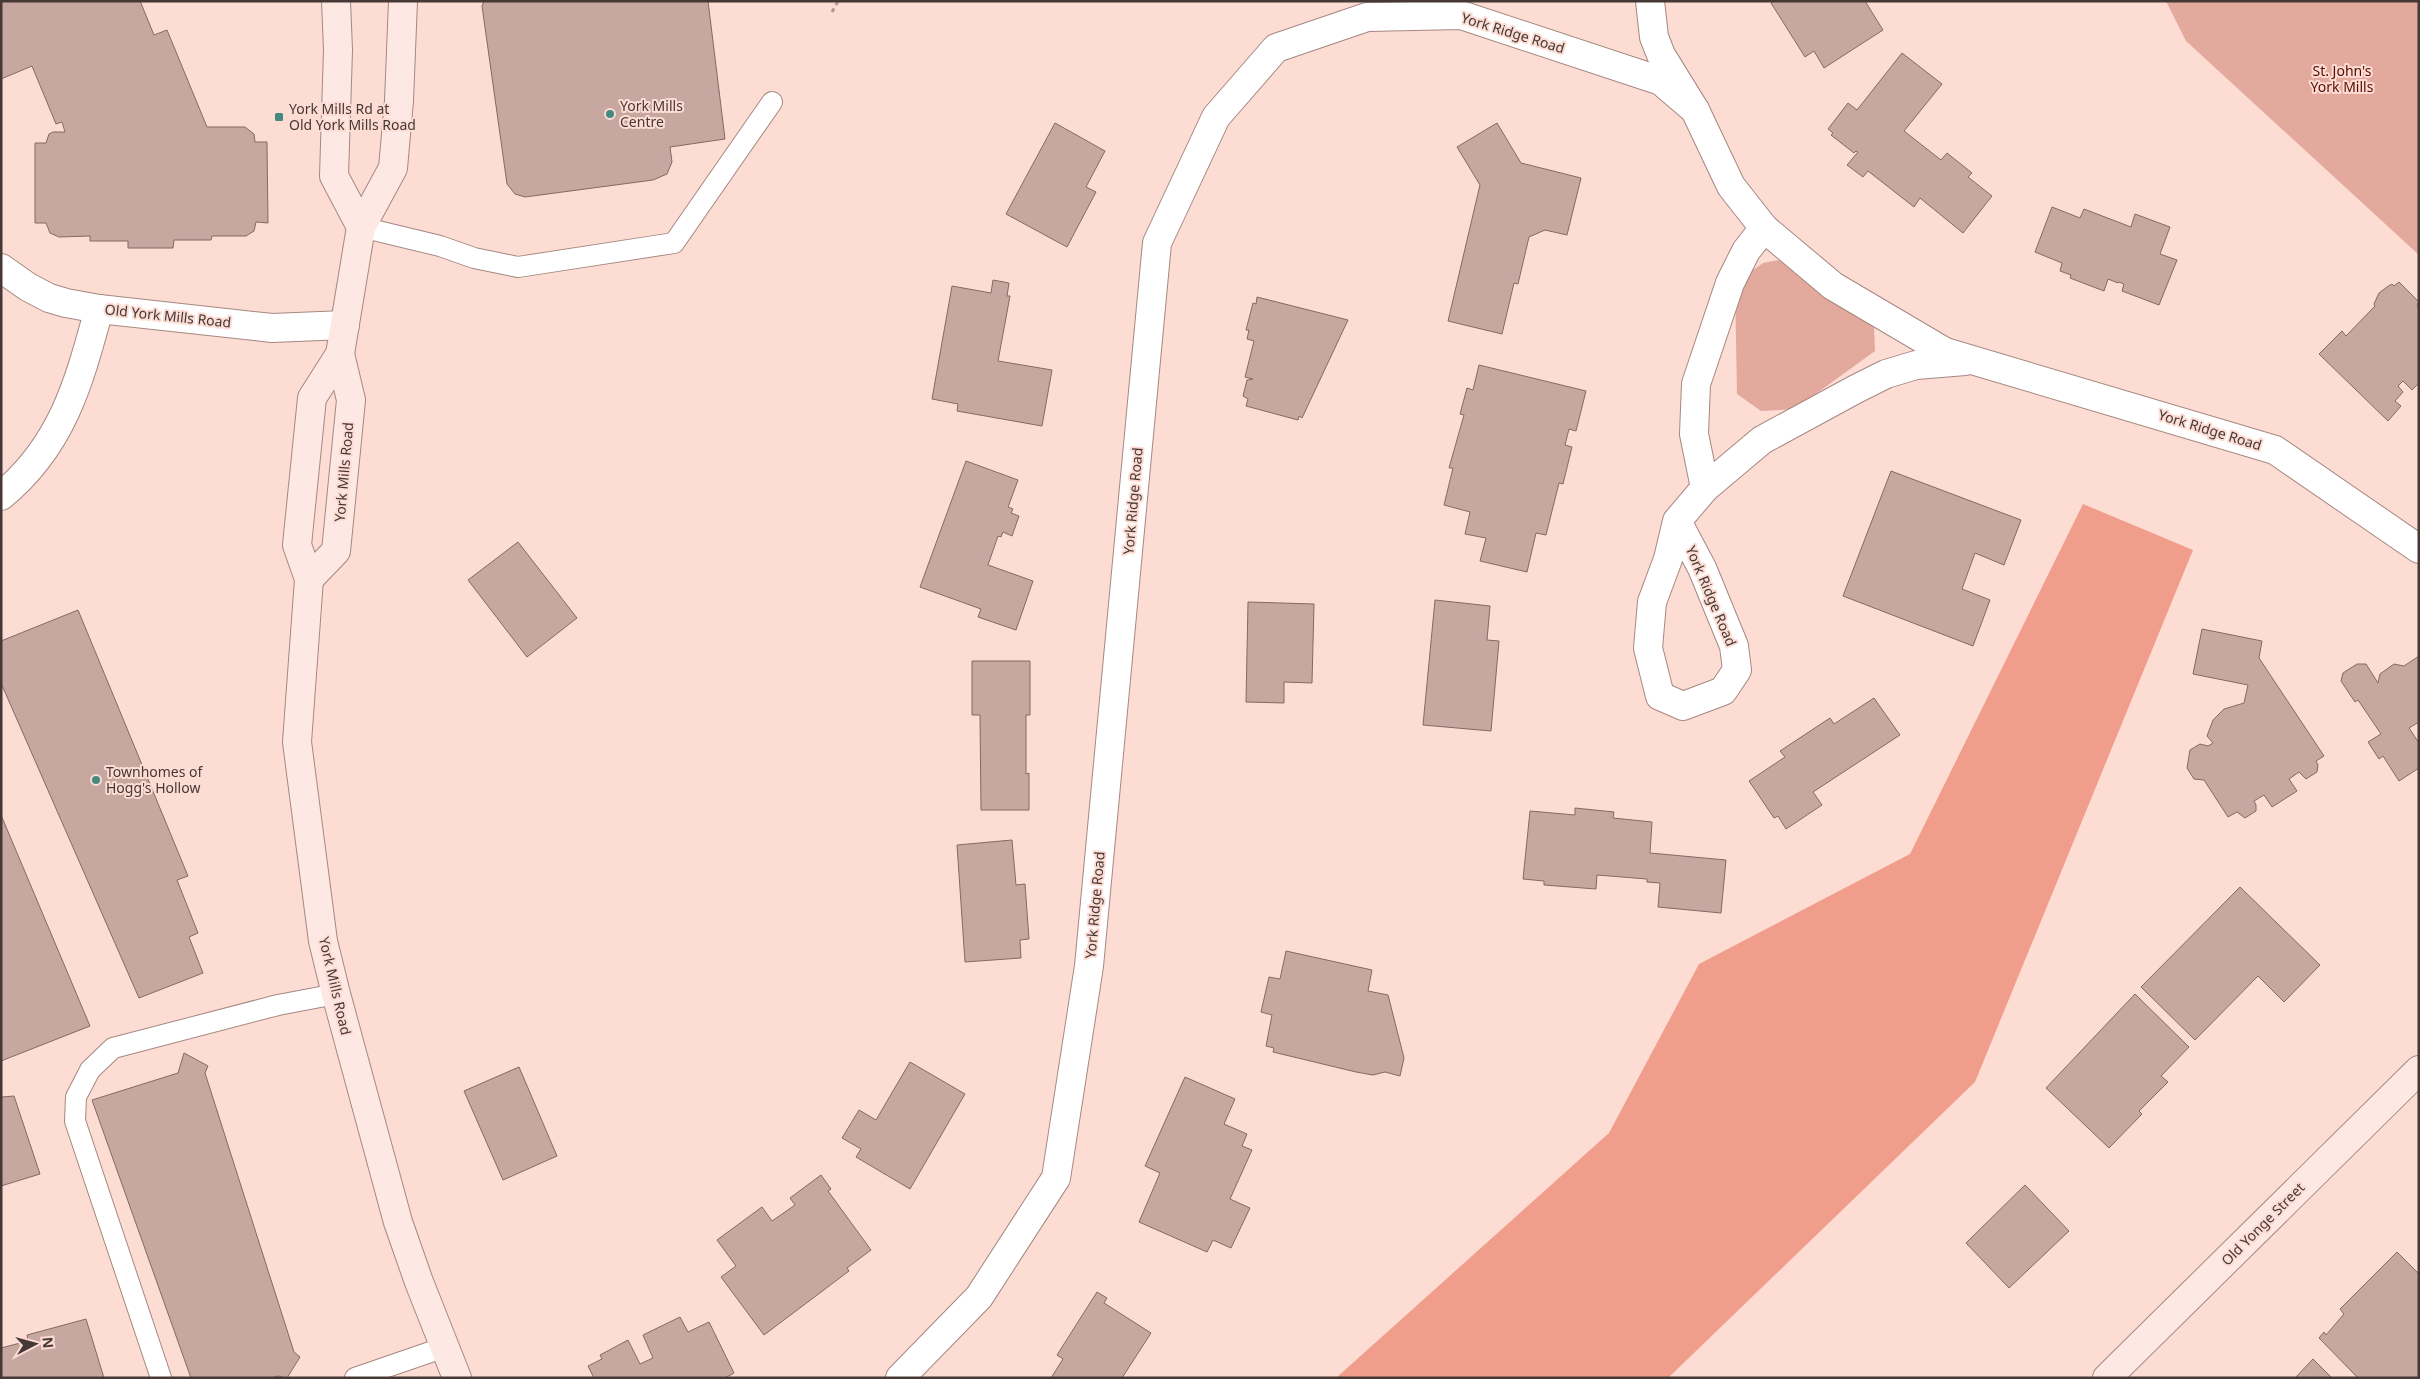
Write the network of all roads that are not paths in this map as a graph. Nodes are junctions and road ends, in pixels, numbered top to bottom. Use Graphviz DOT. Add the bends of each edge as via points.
graph roads {
  1 [pos="336,1"];
  2 [pos="403,1"];
  3 [pos="1650,1"];
  4 [pos="772,102"];
  5 [pos="1695,110"];
  6 [pos="361,227"];
  7 [pos="1764,228"];
  8 [pos="1,268"];
  9 [pos="99,309"];
  10 [pos="346,325"];
  11 [pos="340,354"];
  12 [pos="1977,360"];
  13 [pos="1705,488"];
  14 [pos="1,496"];
  15 [pos="1677,521"];
  16 [pos="2419,549"];
  17 [pos="309,579"];
  18 [pos="336,994"];
  19 [pos="2419,1070"];
  20 [pos="445,1347"];
  21 [pos="161,1378"];
  22 [pos="355,1378"];
  23 [pos="458,1378"];
  24 [pos="900,1378"];
  25 [pos="2107,1378"];
  1 -- 6 [label="main road" via="338,50 334,176"];
  2 -- 6 [label="main road, York Mills Road" via="393,168"];
  3 -- 5 [label="street, York Ridge Road" via="1654,37 1661,55"];
  4 -- 6 [label="lane" via="674,244 518,267"];
  5 -- 7 [label="street, York Ridge Road" via="1731,186"];
  5 -- 24 [label="street, York Ridge Road" via="1660,81 1461,15 1376,16 1276,48 1216,118 1157,243 1089,966 1056,1178 979,1297"];
  6 -- 10 [label="main road, York Mills Road"];
  7 -- 12 [label="street, York Ridge Road" via="1834,286 1945,352"];
  7 -- 13 [label="street" via="1746,251 1730,283 1696,384 1694,434"];
  8 -- 9 [label="street, Old York Mills Road" via="49,298"];
  9 -- 10 [label="street, Old York Mills Road" via="272,328"];
  9 -- 14 [label="street" via="79,378 50,444 27,473"];
  10 -- 11 [label="main road, York Mills Road"];
  11 -- 17 [label="main road, York Mills Road" via="312,398 297,545"];
  11 -- 17 [label="main road, York Mills Road" via="351,400 336,552"];
  12 -- 13 [label="street, York Ridge Road" via="1916,365 1886,374 1762,440"];
  12 -- 16 [label="street, York Ridge Road" via="2274,450"];
  13 -- 15 [label="street, York Ridge Road"];
  15 -- 15 [label="street, York Ridge Road" via="1702,568 1734,646 1737,670 1723,691 1683,706 1660,696 1648,648 1652,602 1668,559"];
  17 -- 18 [label="main road, York Mills Road" via="297,742 323,940"];
  18 -- 20 [label="main road, York Mills Road" via="398,1222"];
  18 -- 21 [label="lane" via="278,1005 113,1048 90,1070 76,1097 75,1120"];
  19 -- 25 [label="main road, Old Yonge Street"];
  20 -- 22 [label="lane"];
  20 -- 23 [label="main road, York Mills Road"];
}
